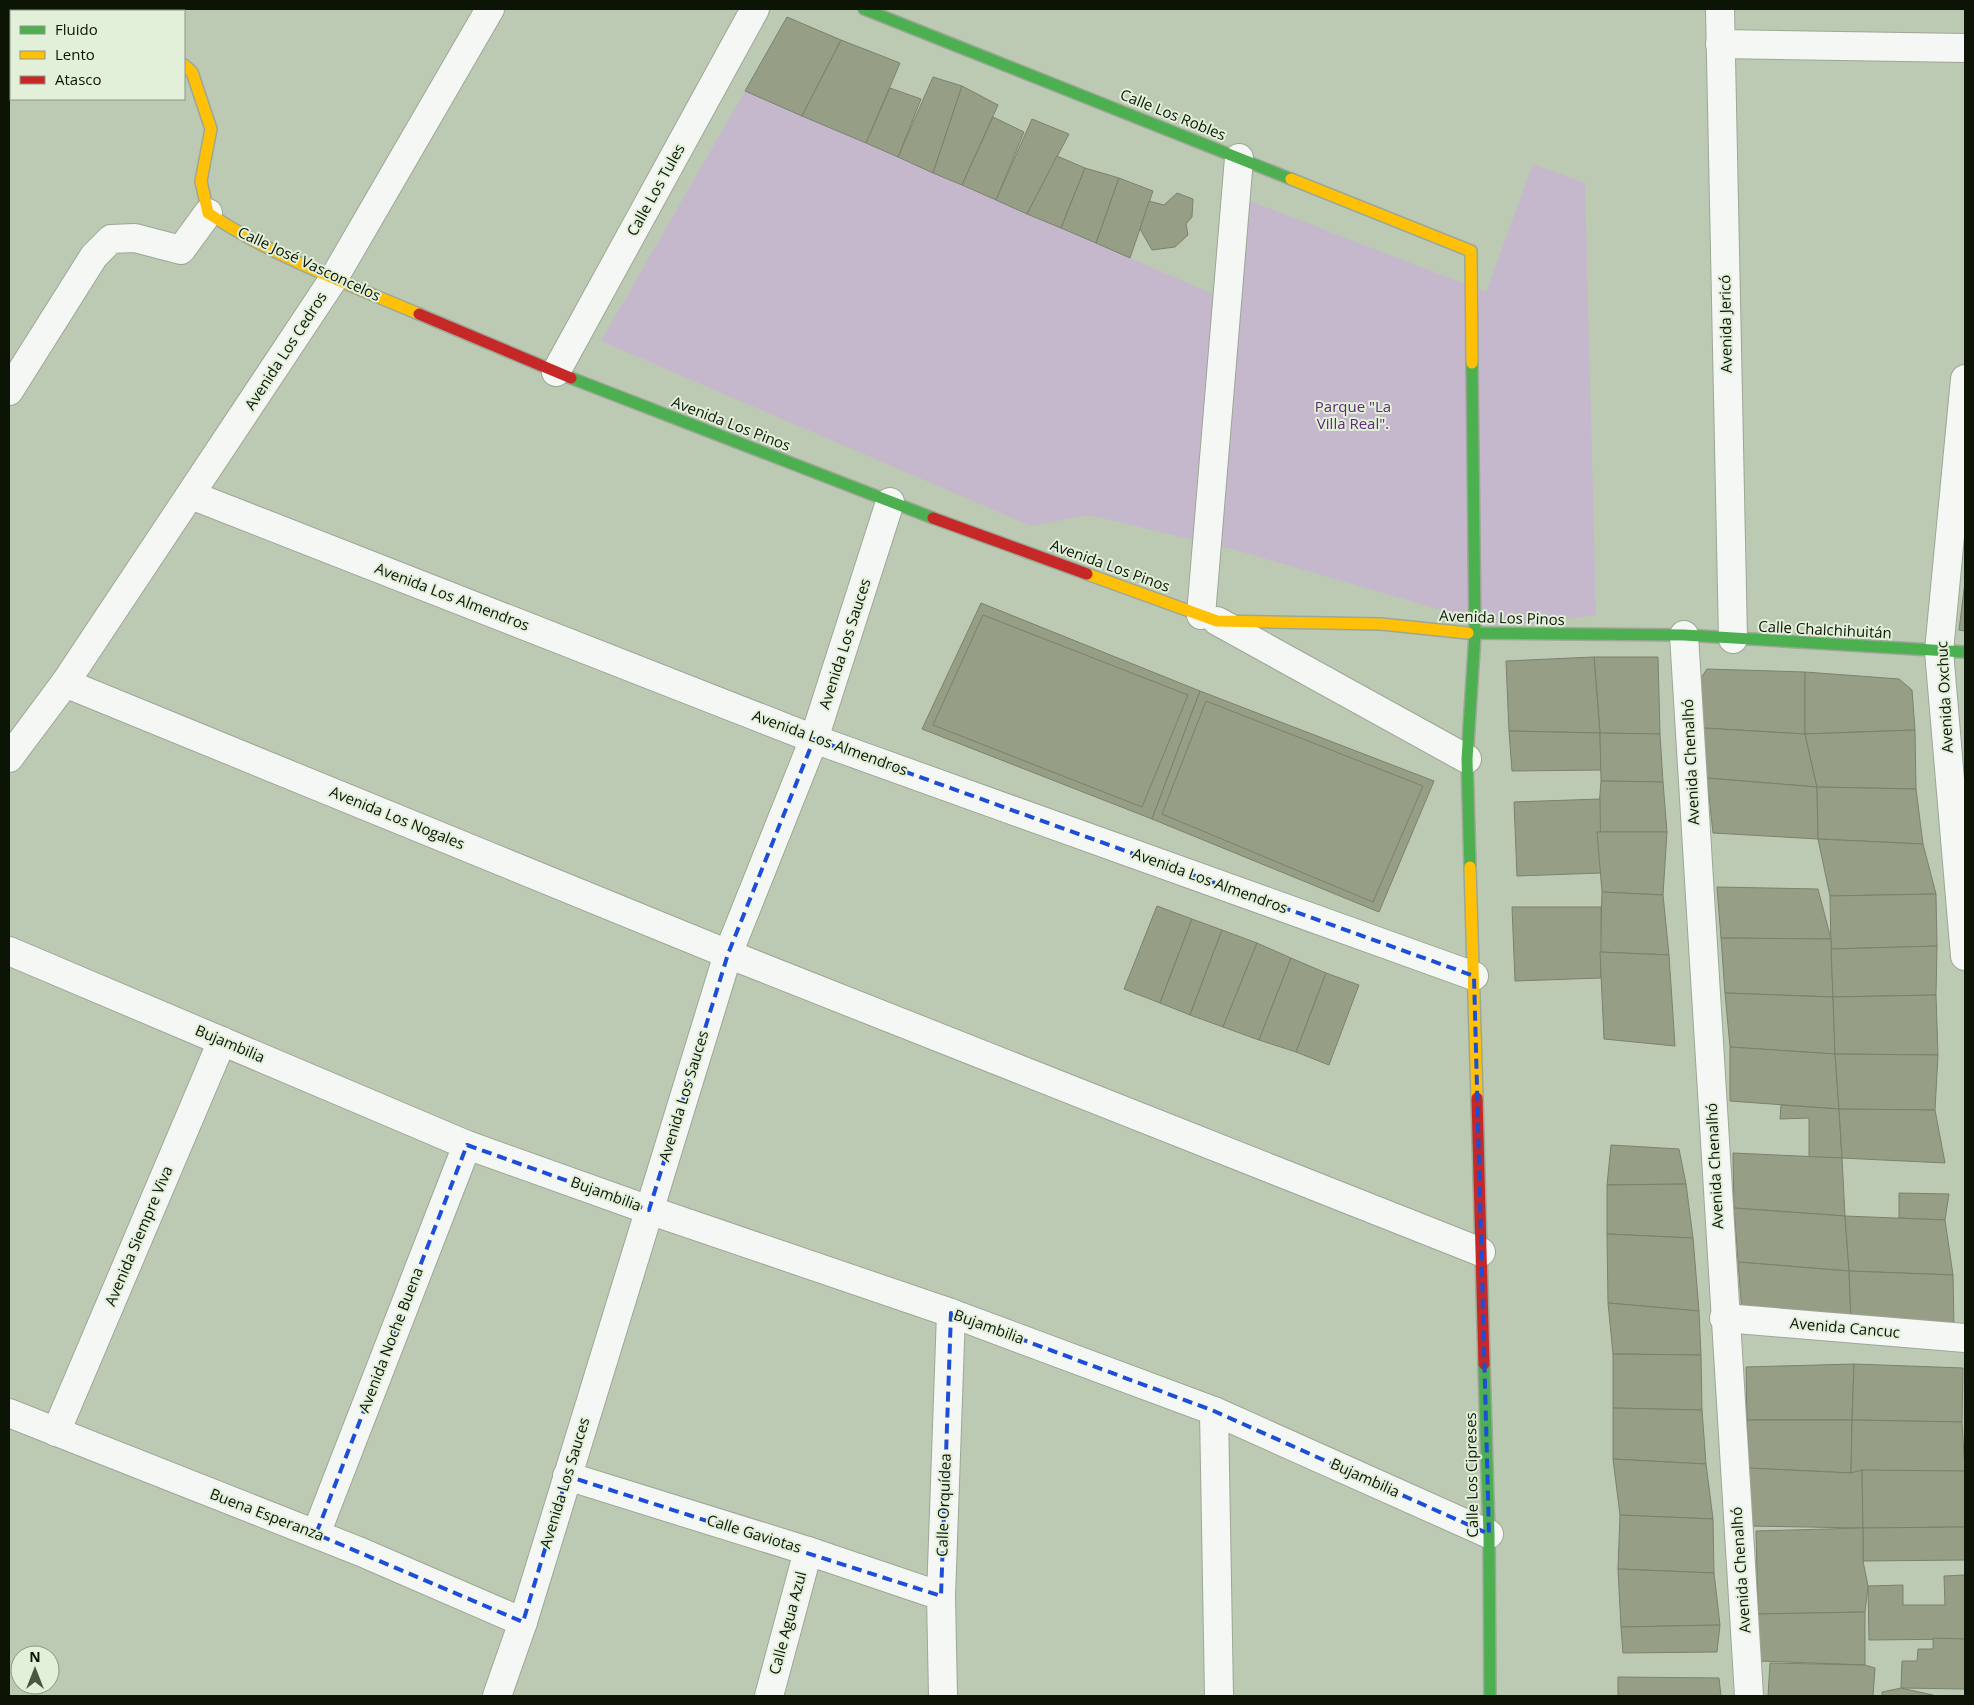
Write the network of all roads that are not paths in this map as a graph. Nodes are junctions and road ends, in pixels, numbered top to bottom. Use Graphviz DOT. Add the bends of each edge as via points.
graph roads {
  1 [pos="490,9"];
  2 [pos="756,9"];
  3 [pos="864,9"];
  4 [pos="1720,9"];
  5 [pos="1720,44"];
  6 [pos="1965,48"];
  7 [pos="185,66"];
  8 [pos="1239,158"];
  9 [pos="208,213"];
  10 [pos="1471,251"];
  11 [pos="334,278"];
  12 [pos="556,372"];
  13 [pos="1965,379"];
  14 [pos="9,391"];
  15 [pos="191,495"];
  16 [pos="890,502"];
  17 [pos="1209,618"];
  18 [pos="1475,634"];
  19 [pos="1684,635"];
  20 [pos="1733,640"];
  21 [pos="1952,652"];
  22 [pos="65,683"];
  23 [pos="814,738"];
  24 [pos="9,758"];
  25 [pos="1467,759"];
  26 [pos="9,951"];
  27 [pos="728,954"];
  28 [pos="1965,956"];
  29 [pos="1474,976"];
  30 [pos="222,1041"];
  31 [pos="467,1145"];
  32 [pos="649,1210"];
  33 [pos="1481,1252"];
  34 [pos="952,1313"];
  35 [pos="1724,1318"];
  36 [pos="1965,1338"];
  37 [pos="1214,1411"];
  38 [pos="9,1413"];
  39 [pos="56,1432"];
  40 [pos="567,1476"];
  41 [pos="316,1534"];
  42 [pos="1488,1534"];
  43 [pos="808,1551"];
  44 [pos="941,1596"];
  45 [pos="523,1622"];
  46 [pos="497,1696"];
  47 [pos="769,1696"];
  48 [pos="943,1696"];
  49 [pos="1219,1696"];
  50 [pos="1490,1696"];
  51 [pos="1749,1696"];
  1 -- 11 [label="street, Avenida Los Cedros"];
  2 -- 12 [label="street, Calle Los Tules"];
  3 -- 8 [label="street, Calle Los Robles"];
  4 -- 5 [label="street, Avenida Jericó"];
  5 -- 6 [label="street"];
  5 -- 20 [label="street, Avenida Jericó"];
  7 -- 9 [label="street" via="192,72 211,129 201,180"];
  8 -- 10 [label="street, Calle Los Robles"];
  8 -- 17 [label="street"];
  9 -- 11 [label="street, Calle José Vasconcelos" via="232,229"];
  9 -- 14 [label="street" via="181,250 135,238 110,239 94,256"];
  10 -- 18 [label="street, Calle Los Cipreses"];
  11 -- 12 [label="street, Calle José Vasconcelos"];
  11 -- 15 [label="street, Avenida Los Cedros"];
  12 -- 16 [label="street, Avenida Los Pinos"];
  13 -- 21 [label="street, Avenida Oxchuc"];
  15 -- 22 [label="street, Avenida Los Cedros"];
  15 -- 23 [label="street, Avenida Los Almendros"];
  16 -- 17 [label="street, Avenida Los Pinos"];
  16 -- 23 [label="street, Avenida Los Sauces"];
  17 -- 18 [label="street, Avenida Los Pinos" via="1382,624"];
  17 -- 25 [label="street"];
  18 -- 19 [label="street, Avenida Los Pinos"];
  18 -- 25 [label="street, Calle Los Cipreses"];
  19 -- 20 [label="street, Calle Chalchihuitán"];
  19 -- 35 [label="street, Avenida Chenalhó"];
  20 -- 21 [label="street, Calle Chalchihuitán"];
  21 -- 28 [label="street, Avenida Oxchuc"];
  22 -- 24 [label="street, Avenida Los Cedros"];
  22 -- 27 [label="street, Avenida Los Nogales"];
  23 -- 27 [label="street, Avenida Los Sauces"];
  23 -- 29 [label="street, Avenida Los Almendros"];
  25 -- 29 [label="street, Calle Los Cipreses"];
  26 -- 30 [label="street, Bujambilia"];
  27 -- 32 [label="street, Avenida Los Sauces"];
  27 -- 33 [label="street, Avenida Los Nogales"];
  29 -- 33 [label="street, Calle Los Cipreses"];
  30 -- 31 [label="street, Bujambilia"];
  30 -- 39 [label="street, Avenida Siempre Viva"];
  31 -- 32 [label="street, Bujambilia"];
  31 -- 41 [label="street, Avenida Noche Buena"];
  32 -- 34 [label="street, Bujambilia"];
  32 -- 40 [label="street, Avenida Los Sauces"];
  33 -- 42 [label="street, Calle Los Cipreses"];
  34 -- 37 [label="street, Bujambilia"];
  34 -- 44 [label="street, Calle Orquídea"];
  35 -- 36 [label="street, Avenida Cancuc"];
  35 -- 51 [label="street, Avenida Chenalhó"];
  37 -- 42 [label="street, Bujambilia"];
  37 -- 49 [label="street"];
  38 -- 39 [label="street, Buena Esperanza"];
  39 -- 41 [label="street, Buena Esperanza"];
  40 -- 43 [label="street, Calle Gaviotas"];
  40 -- 45 [label="street, Avenida Los Sauces"];
  41 -- 45 [label="street, Buena Esperanza"];
  42 -- 50 [label="street, Calle Los Cipreses"];
  43 -- 44 [label="street, Calle Gaviotas"];
  43 -- 47 [label="street, Calle Agua Azul"];
  44 -- 48 [label="street, Calle Orquídea"];
  45 -- 46 [label="street, Avenida Los Sauces"];
}
